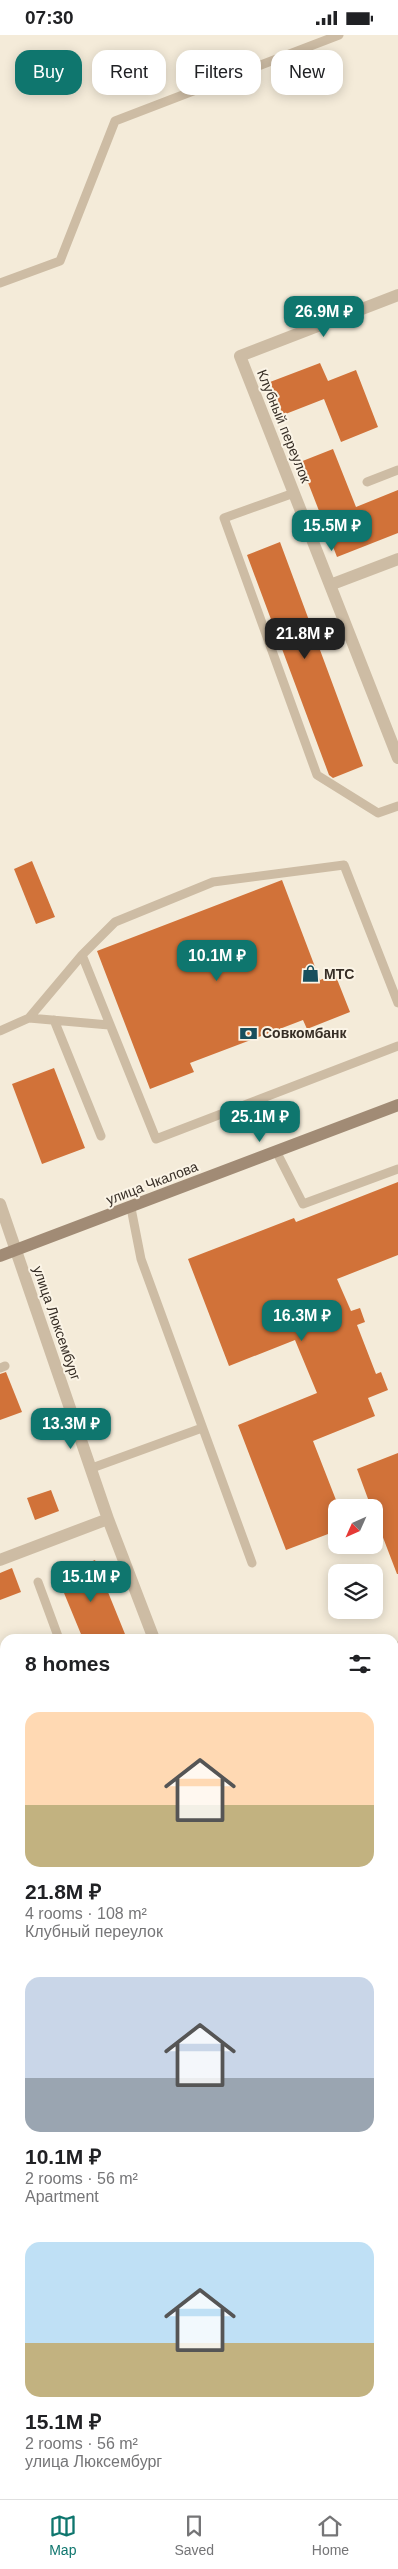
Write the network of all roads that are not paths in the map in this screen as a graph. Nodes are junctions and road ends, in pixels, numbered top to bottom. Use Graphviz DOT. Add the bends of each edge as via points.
graph roads {
  1 [pos="339,35"];
  2 [pos="0,283"];
  3 [pos="398,295"];
  4 [pos="398,470"];
  5 [pos="367,482"];
  6 [pos="294,493"];
  7 [pos="398,559"];
  8 [pos="330,585"];
  9 [pos="398,758"];
  10 [pos="398,806"];
  11 [pos="82,955"];
  12 [pos="394,979"];
  13 [pos="398,1003"];
  14 [pos="29,1018"];
  15 [pos="54,1020"];
  16 [pos="108,1025"];
  17 [pos="0,1031"];
  18 [pos="398,1047"];
  19 [pos="398,1105"];
  20 [pos="101,1135"];
  21 [pos="276,1151"];
  22 [pos="398,1169"];
  23 [pos="0,1204"];
  24 [pos="131,1208"];
  25 [pos="15,1251"];
  26 [pos="0,1256"];
  27 [pos="202,1428"];
  28 [pos="92,1469"];
  29 [pos="108,1519"];
  30 [pos="0,1560"];
  31 [pos="252,1563"];
  32 [pos="38,1582"];
  33 [pos="57,1634"];
  34 [pos="152,1634"];
  1 -- 2 [label="lane" via="115,121 60,261"];
  3 -- 6 [label="street, Клубный переулок" via="240,356"];
  4 -- 5 [label="lane"];
  6 -- 8 [label="street, Клубный переулок"];
  6 -- 10 [label="lane" via="224,518 317,775 378,813"];
  7 -- 8 [label="street"];
  8 -- 9 [label="street, Клубный переулок"];
  11 -- 12 [label="lane" via="115,922 213,882 344,865"];
  11 -- 14 [label="lane"];
  11 -- 16 [label="lane"];
  12 -- 13 [label="lane"];
  14 -- 15 [label="lane"];
  14 -- 17 [label="lane"];
  15 -- 16 [label="lane"];
  15 -- 20 [label="lane"];
  16 -- 18 [label="lane" via="156,1139"];
  19 -- 21 [label="street, улица Чкалова"];
  21 -- 22 [label="lane" via="303,1204"];
  21 -- 24 [label="street, улица Чкалова"];
  23 -- 25 [label="street, улица Люксембург"];
  24 -- 25 [label="street, улица Чкалова"];
  24 -- 27 [label="lane" via="142,1259"];
  25 -- 26 [label="street, улица Чкалова"];
  25 -- 28 [label="street, улица Люксембург"];
  27 -- 28 [label="lane"];
  27 -- 31 [label="lane"];
  28 -- 29 [label="street, улица Люксембург"];
  29 -- 30 [label="street"];
  29 -- 34 [label="street, улица Люксембург"];
  32 -- 33 [label="lane"];
}
